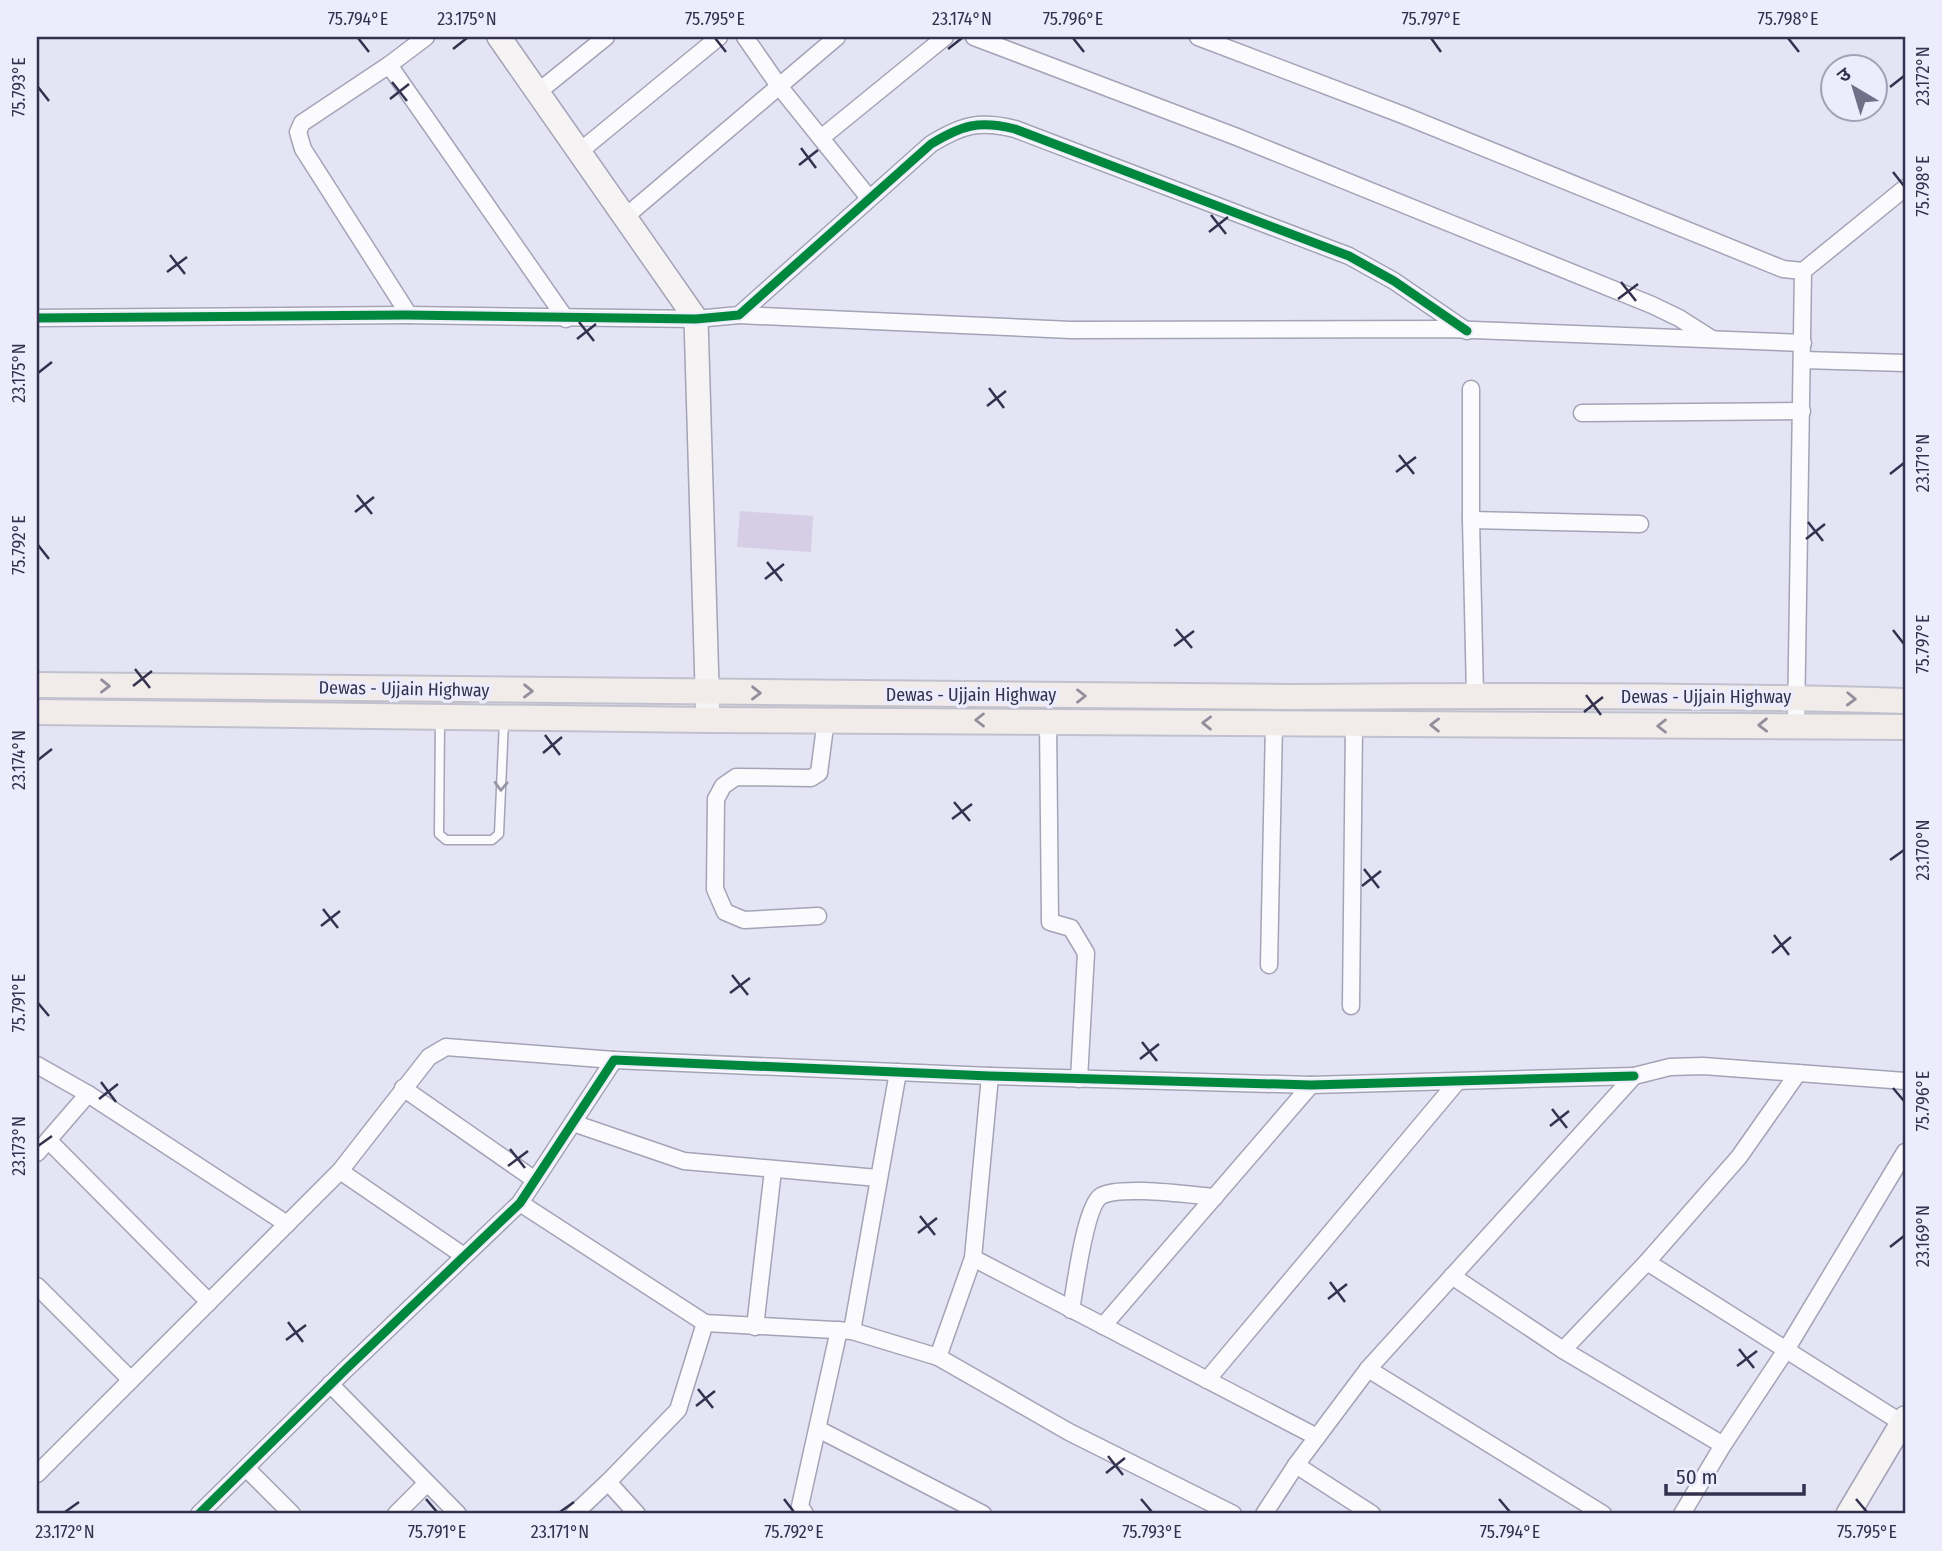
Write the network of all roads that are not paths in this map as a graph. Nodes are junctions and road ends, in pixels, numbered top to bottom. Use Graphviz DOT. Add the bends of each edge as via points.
graph roads {
  1 [pos="426,37"];
  2 [pos="499,37"];
  3 [pos="606,37"];
  4 [pos="719,37"];
  5 [pos="745,37"];
  6 [pos="837,37"];
  7 [pos="945,37"];
  8 [pos="974,37"];
  9 [pos="1198,37"];
  10 [pos="389,65"];
  11 [pos="779,86"];
  12 [pos="538,92"];
  13 [pos="821,138"];
  14 [pos="579,152"];
  15 [pos="1905,188"];
  16 [pos="869,198"];
  17 [pos="625,217"];
  18 [pos="1804,271"];
  19 [pos="409,315"];
  20 [pos="739,315"];
  21 [pos="37,318"];
  22 [pos="566,319"];
  23 [pos="696,319"];
  24 [pos="1467,331"];
  25 [pos="1712,339"];
  26 [pos="1803,343"];
  27 [pos="1803,360"];
  28 [pos="1905,363"];
  29 [pos="1471,389"];
  30 [pos="1802,411"];
  31 [pos="1582,413"];
  32 [pos="1471,520"];
  33 [pos="1640,524"];
  34 [pos="37,685"];
  35 [pos="706,692"];
  36 [pos="1475,695"];
  37 [pos="1796,697"];
  38 [pos="1905,701"];
  39 [pos="37,712"];
  40 [pos="440,718"];
  41 [pos="504,718"];
  42 [pos="826,719"];
  43 [pos="708,720"];
  44 [pos="1048,721"];
  45 [pos="1274,723"];
  46 [pos="1354,724"];
  47 [pos="1796,725"];
  48 [pos="1905,727"];
  49 [pos="818,916"];
  50 [pos="1269,965"];
  51 [pos="1351,1006"];
  52 [pos="614,1060"];
  53 [pos="37,1065"];
  54 [pos="898,1072"];
  55 [pos="1798,1073"];
  56 [pos="990,1076"];
  57 [pos="1634,1076"];
  58 [pos="1079,1079"];
  59 [pos="1905,1081"];
  60 [pos="1457,1082"];
  61 [pos="1311,1085"];
  62 [pos="403,1088"];
  63 [pos="88,1094"];
  64 [pos="573,1123"];
  65 [pos="49,1141"];
  66 [pos="1905,1152"];
  67 [pos="37,1153"];
  68 [pos="773,1170"];
  69 [pos="340,1171"];
  70 [pos="878,1178"];
  71 [pos="535,1180"];
  72 [pos="1215,1196"];
  73 [pos="520,1203"];
  74 [pos="288,1224"];
  75 [pos="464,1256"];
  76 [pos="973,1258"];
  77 [pos="1647,1262"];
  78 [pos="1452,1276"];
  79 [pos="37,1286"];
  80 [pos="209,1302"];
  81 [pos="1072,1310"];
  82 [pos="705,1323"];
  83 [pos="1103,1326"];
  84 [pos="755,1327"];
  85 [pos="846,1330"];
  86 [pos="1563,1350"];
  87 [pos="1786,1350"];
  88 [pos="938,1357"];
  89 [pos="1368,1369"];
  90 [pos="131,1380"];
  91 [pos="1207,1380"];
  92 [pos="330,1384"];
  93 [pos="1904,1421"];
  94 [pos="818,1429"];
  95 [pos="1317,1437"];
  96 [pos="1723,1445"];
  97 [pos="1296,1465"];
  98 [pos="246,1468"];
  99 [pos="37,1474"];
  100 [pos="608,1482"];
  101 [pos="428,1483"];
  102 [pos="799,1512"];
  103 [pos="199,1514"];
  104 [pos="292,1514"];
  105 [pos="396,1514"];
  106 [pos="458,1514"];
  107 [pos="574,1514"];
  108 [pos="637,1514"];
  109 [pos="983,1514"];
  110 [pos="1233,1514"];
  111 [pos="1264,1514"];
  112 [pos="1373,1514"];
  113 [pos="1603,1514"];
  114 [pos="1682,1514"];
  115 [pos="1848,1514"];
  1 -- 10 [label="street"];
  2 -- 12 [label="street"];
  3 -- 12 [label="street"];
  4 -- 14 [label="street"];
  5 -- 11 [label="street"];
  6 -- 11 [label="street"];
  7 -- 13 [label="street"];
  8 -- 25 [label="street" via="1237,137 1640,300"];
  9 -- 18 [label="street" via="1783,269"];
  10 -- 19 [label="street" via="302,123 298,132 303,149"];
  10 -- 22 [label="street"];
  11 -- 13 [label="street"];
  11 -- 17 [label="street"];
  12 -- 14 [label="street"];
  13 -- 16 [label="street"];
  14 -- 17 [label="street"];
  15 -- 18 [label="street"];
  16 -- 20 [label="street"];
  16 -- 24 [label="street" via="951,131 992,123 1349,256"];
  17 -- 23 [label="street"];
  18 -- 26 [label="street"];
  19 -- 21 [label="street"];
  19 -- 22 [label="street"];
  20 -- 23 [label="street"];
  20 -- 24 [label="street" via="1071,330"];
  22 -- 23 [label="street"];
  23 -- 35 [label="street"];
  24 -- 25 [label="street"];
  25 -- 26 [label="street"];
  26 -- 27 [label="street"];
  27 -- 28 [label="street"];
  27 -- 30 [label="street"];
  29 -- 32 [label="street"];
  30 -- 31 [label="street"];
  30 -- 37 [label="street"];
  32 -- 33 [label="street"];
  32 -- 36 [label="street"];
  34 -- 35 [label="main road, Dewas - Ujjain Highway, one-way"];
  35 -- 36 [label="main road, Dewas - Ujjain Highway, one-way"];
  35 -- 43 [label="street"];
  36 -- 37 [label="main road, Dewas - Ujjain Highway"];
  37 -- 38 [label="main road, Dewas - Ujjain Highway, one-way"];
  37 -- 47 [label="street"];
  39 -- 40 [label="main road, Dewas - Ujjain Highway"];
  40 -- 41 [label="main road, Dewas - Ujjain Highway"];
  41 -- 40 [label="lane, one-way" via="499,834 492,840 446,840 439,834"];
  41 -- 43 [label="main road, Dewas - Ujjain Highway"];
  42 -- 43 [label="main road, Dewas - Ujjain Highway"];
  44 -- 42 [label="main road, Dewas - Ujjain Highway, one-way"];
  42 -- 49 [label="street" via="820,773 811,778 736,778 723,786 716,799 715,889 725,912 744,919"];
  45 -- 44 [label="main road, Dewas - Ujjain Highway, one-way"];
  44 -- 58 [label="street" via="1049,922 1071,928 1086,953"];
  45 -- 46 [label="main road, Dewas - Ujjain Highway"];
  45 -- 50 [label="street"];
  47 -- 46 [label="main road, Dewas - Ujjain Highway, one-way"];
  46 -- 51 [label="street"];
  47 -- 48 [label="main road, Dewas - Ujjain Highway"];
  52 -- 54 [label="street"];
  52 -- 62 [label="street" via="446,1047 429,1057"];
  52 -- 64 [label="street"];
  53 -- 63 [label="street"];
  54 -- 56 [label="street"];
  54 -- 70 [label="street"];
  55 -- 57 [label="street" via="1703,1066 1670,1067"];
  55 -- 59 [label="street"];
  55 -- 77 [label="street" via="1739,1157"];
  56 -- 58 [label="street"];
  56 -- 76 [label="street"];
  57 -- 60 [label="street"];
  57 -- 78 [label="street"];
  58 -- 61 [label="street"];
  60 -- 61 [label="street"];
  60 -- 91 [label="street"];
  61 -- 72 [label="street"];
  62 -- 69 [label="street"];
  62 -- 71 [label="street"];
  63 -- 65 [label="street"];
  63 -- 74 [label="street"];
  64 -- 68 [label="street" via="684,1161"];
  64 -- 71 [label="street"];
  65 -- 67 [label="street"];
  65 -- 80 [label="street"];
  66 -- 87 [label="street"];
  68 -- 70 [label="street"];
  68 -- 84 [label="street"];
  69 -- 74 [label="street"];
  69 -- 75 [label="street"];
  70 -- 85 [label="street"];
  71 -- 73 [label="street"];
  72 -- 81 [label="street" via="1117,1191 1099,1197 1089,1212"];
  72 -- 83 [label="street"];
  73 -- 75 [label="street"];
  73 -- 82 [label="street"];
  74 -- 80 [label="street"];
  75 -- 92 [label="street"];
  76 -- 81 [label="street"];
  76 -- 88 [label="street"];
  77 -- 86 [label="street"];
  77 -- 87 [label="street"];
  78 -- 86 [label="street"];
  78 -- 89 [label="street"];
  79 -- 90 [label="street"];
  80 -- 90 [label="street"];
  81 -- 83 [label="street"];
  82 -- 84 [label="street"];
  82 -- 100 [label="street" via="678,1409"];
  83 -- 91 [label="street"];
  84 -- 85 [label="street"];
  85 -- 88 [label="street"];
  85 -- 94 [label="street"];
  86 -- 96 [label="street"];
  87 -- 93 [label="street"];
  87 -- 96 [label="street"];
  88 -- 110 [label="street" via="1069,1432"];
  89 -- 95 [label="street"];
  89 -- 113 [label="street"];
  90 -- 99 [label="street"];
  91 -- 95 [label="street"];
  92 -- 98 [label="street"];
  92 -- 101 [label="street"];
  93 -- 115 [label="street"];
  94 -- 102 [label="street"];
  94 -- 109 [label="street"];
  95 -- 97 [label="street"];
  96 -- 114 [label="street"];
  97 -- 111 [label="street"];
  97 -- 112 [label="street"];
  98 -- 103 [label="street"];
  98 -- 104 [label="street"];
  100 -- 107 [label="street"];
  100 -- 108 [label="street"];
  101 -- 105 [label="street"];
  101 -- 106 [label="street"];
}
